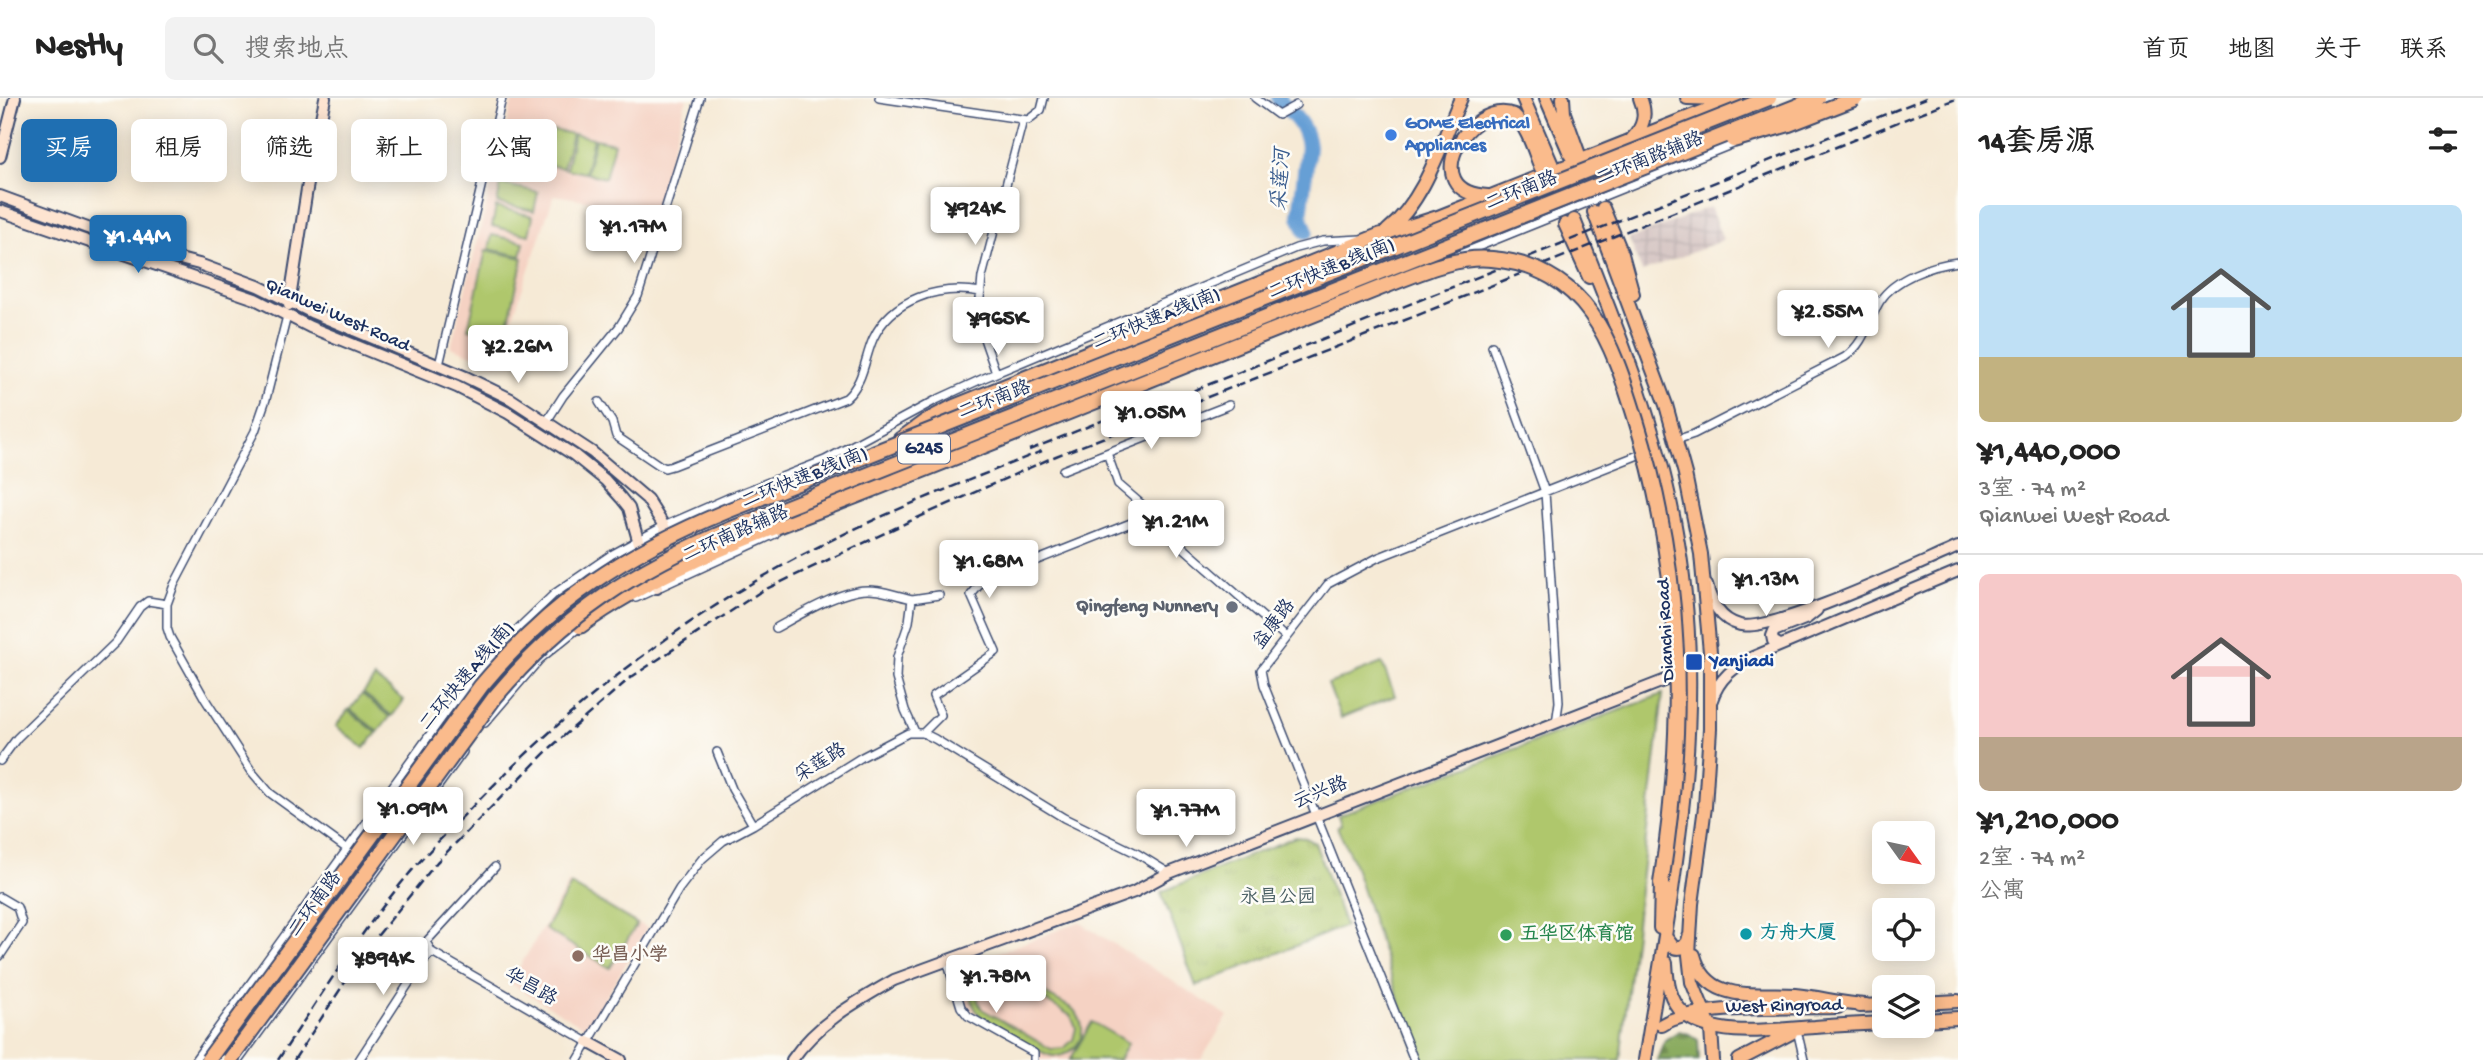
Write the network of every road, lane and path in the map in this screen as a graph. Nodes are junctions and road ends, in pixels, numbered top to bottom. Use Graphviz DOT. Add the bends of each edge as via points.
graph roads {
  1 [pos="15,98"];
  2 [pos="325,98"];
  3 [pos="502,98"];
  4 [pos="700,98"];
  5 [pos="879,98"];
  6 [pos="1044,98"];
  7 [pos="1255,98"];
  8 [pos="1461,98"];
  9 [pos="1523,98"];
  10 [pos="1546,98"];
  11 [pos="1563,98"];
  12 [pos="1640,98"];
  13 [pos="1687,98"];
  14 [pos="1728,98"];
  15 [pos="1737,98"];
  16 [pos="1769,98"];
  17 [pos="1776,98"];
  18 [pos="1812,98"];
  19 [pos="1818,98"];
  20 [pos="1849,98"];
  21 [pos="1856,98"];
  22 [pos="1296,106"];
  23 [pos="1023,120"];
  24 [pos="1630,141"];
  25 [pos="1684,151"];
  26 [pos="0,157"];
  27 [pos="1492,195"];
  28 [pos="0,196"];
  29 [pos="1598,210"];
  30 [pos="0,211"];
  31 [pos="1570,222"];
  32 [pos="1381,235"];
  33 [pos="1958,262"];
  34 [pos="1311,283"];
  35 [pos="981,292"];
  36 [pos="290,302"];
  37 [pos="287,316"];
  38 [pos="1492,346"];
  39 [pos="439,365"];
  40 [pos="996,373"];
  41 [pos="599,402"];
  42 [pos="1229,405"];
  43 [pos="1063,414"];
  44 [pos="1019,415"];
  45 [pos="547,421"];
  46 [pos="974,438"];
  47 [pos="1676,440"];
  48 [pos="1657,448"];
  49 [pos="874,453"];
  50 [pos="1107,453"];
  51 [pos="904,460"];
  52 [pos="1063,470"];
  53 [pos="898,480"];
  54 [pos="1545,492"];
  55 [pos="1151,515"];
  56 [pos="664,526"];
  57 [pos="637,540"];
  58 [pos="670,546"];
  59 [pos="1958,547"];
  60 [pos="1703,569"];
  61 [pos="1958,571"];
  62 [pos="650,573"];
  63 [pos="939,595"];
  64 [pos="912,599"];
  65 [pos="1828,602"];
  66 [pos="167,604"];
  67 [pos="580,626"];
  68 [pos="776,628"];
  69 [pos="1286,637"];
  70 [pos="1780,645"];
  71 [pos="1689,677"];
  72 [pos="503,684"];
  73 [pos="1710,713"];
  74 [pos="1556,723"];
  75 [pos="919,732"];
  76 [pos="466,748"];
  77 [pos="717,752"];
  78 [pos="0,761"];
  79 [pos="1317,815"];
  80 [pos="753,825"];
  81 [pos="347,849"];
  82 [pos="495,867"];
  83 [pos="1168,873"];
  84 [pos="1661,883"];
  85 [pos="0,897"];
  86 [pos="1691,916"];
  87 [pos="1689,937"];
  88 [pos="1665,945"];
  89 [pos="432,952"];
  90 [pos="0,956"];
  91 [pos="947,961"];
  92 [pos="1663,975"];
  93 [pos="1958,1001"];
  94 [pos="1935,1002"];
  95 [pos="1866,1005"];
  96 [pos="1872,1005"];
  97 [pos="1706,1012"];
  98 [pos="1686,1015"];
  99 [pos="1958,1018"];
  100 [pos="1935,1019"];
  101 [pos="1872,1024"];
  102 [pos="1662,1025"];
  103 [pos="1710,1026"];
  104 [pos="1811,1027"];
  105 [pos="1797,1030"];
  106 [pos="588,1042"];
  107 [pos="1646,1056"];
  108 [pos="1713,1056"];
  109 [pos="195,1060"];
  110 [pos="209,1060"];
  111 [pos="228,1060"];
  112 [pos="239,1060"];
  113 [pos="359,1060"];
  114 [pos="578,1060"];
  115 [pos="621,1060"];
  116 [pos="792,1060"];
  117 [pos="1034,1060"];
  118 [pos="1414,1060"];
  119 [pos="1740,1060"];
  120 [pos="1804,1060"];
  1 -- 26 [label="main road"];
  2 -- 36 [label="main road"];
  3 -- 39 [label="street"];
  4 -- 45 [label="street" via="638,296"];
  5 -- 23 [label="street"];
  6 -- 23 [label="street" via="1041,110"];
  7 -- 22 [label="street" via="1278,115"];
  8 -- 32 [label="main road" via="1415,199"];
  9 -- 27 [label="main road" via="1546,166 1513,114 1500,107 1471,118 1453,145 1452,164 1458,180 1475,194"];
  10 -- 11 [label="main road" via="1575,154"];
  12 -- 24 [label="main road" via="1643,123"];
  13 -- 14 [label="main road"];
  15 -- 24 [label="main road"];
  16 -- 49 [label="highway, 二环快速A线(南), bridge"];
  17 -- 34 [label="main road, 二环南路 / G245"];
  18 -- 58 [label="main road, 二环南路 / G245"];
  19 -- 25 [label="highway, 二环快速B线(南), bridge"];
  20 -- 62 [label="street, 二环南路辅路" via="1099,398 814,518"];
  21 -- 25 [label="highway, bridge" via="1764,132"];
  23 -- 35 [label="street"];
  24 -- 27 [label="main road"];
  25 -- 44 [label="highway, 二环快速B线(南), bridge"];
  27 -- 32 [label="main road"];
  28 -- 36 [label="main road, Qianwei West Road" via="223,273"];
  29 -- 47 [label="main road, Dianchi Road" via="1627,270"];
  30 -- 37 [label="main road, Qianwei West Road" via="255,299"];
  31 -- 48 [label="main road, Dianchi Road" via="1628,360"];
  32 -- 34 [label="main road"];
  32 -- 40 [label="street, 二环南路辅路" via="1296,248"];
  32 -- 49 [label="highway, bridge" via="942,412"];
  33 -- 47 [label="street" via="1920,272 1889,291 1864,337 1845,357"];
  34 -- 58 [label="main road, 二环南路 / G245" via="736,511"];
  35 -- 40 [label="street" via="981,330"];
  35 -- 41 [label="street" via="932,292 907,303 878,330 859,383 846,398 672,467 659,465 616,436"];
  36 -- 37 [label="main road"];
  36 -- 39 [label="main road, Qianwei West Road"];
  37 -- 57 [label="main road, Qianwei West Road" via="457,387 540,432 605,480 628,508"];
  37 -- 66 [label="street" via="255,431"];
  38 -- 54 [label="street"];
  39 -- 45 [label="main road, Qianwei West Road"];
  40 -- 56 [label="street, 二环南路辅路" via="825,460"];
  42 -- 50 [label="street"];
  43 -- 46 [label="highway, bridge"];
  43 -- 53 [label="highway, bridge"];
  43 -- 84 [label="highway, bridge" via="1448,265 1481,258 1503,260 1566,288 1592,313 1611,346 1645,449 1667,545 1675,612 1678,712"];
  44 -- 46 [label="highway, bridge"];
  44 -- 51 [label="highway, 二环快速B线(南), bridge"];
  45 -- 56 [label="main road, Qianwei West Road" via="640,492"];
  46 -- 51 [label="highway, bridge"];
  46 -- 53 [label="highway, bridge"];
  47 -- 60 [label="main road, Dianchi Road"];
  48 -- 54 [label="street, 益康路"];
  48 -- 71 [label="main road, Dianchi Road" via="1682,564"];
  49 -- 110 [label="highway, 二环快速A线(南), bridge" via="663,539 597,578 544,619 461,710"];
  50 -- 52 [label="street"];
  50 -- 55 [label="street" via="1118,484"];
  51 -- 111 [label="highway, 二环快速B线(南), bridge" via="671,556 613,589 562,628 476,721"];
  53 -- 62 [label="highway" via="670,573"];
  54 -- 69 [label="street, 益康路" via="1377,558 1328,584"];
  54 -- 74 [label="street" via="1559,702"];
  55 -- 69 [label="street"];
  55 -- 75 [label="street" via="982,582 971,595 996,652 933,696 941,715"];
  56 -- 57 [label="street, 二环南路辅路"];
  56 -- 58 [label="main road, Qianwei West Road"];
  57 -- 62 [label="main road, Qianwei West Road"];
  57 -- 81 [label="street, 二环南路辅路" via="554,594 504,642 434,727"];
  58 -- 62 [label="main road, 二环南路 / G245"];
  58 -- 62 [label="main road" via="672,558 667,566"];
  59 -- 65 [label="main road"];
  60 -- 65 [label="main road" via="1715,606 1739,624 1770,623"];
  60 -- 73 [label="main road, Dianchi Road"];
  61 -- 70 [label="main road"];
  62 -- 67 [label="highway"];
  62 -- 72 [label="main road, 二环南路 / G245" via="606,591 571,616"];
  62 -- 110 [label="main road, 二环南路 / G245" via="599,580 563,606 494,675"];
  63 -- 64 [label="street"];
  64 -- 68 [label="street" via="858,591"];
  64 -- 75 [label="street" via="896,678 905,710"];
  65 -- 70 [label="main road" via="1807,618 1774,631 1773,641"];
  66 -- 78 [label="street" via="148,601 140,607 116,642"];
  66 -- 81 [label="street" via="167,628 175,647 252,772 271,793"];
  67 -- 76 [label="street" via="527,672"];
  69 -- 79 [label="street, 益康路" via="1261,670 1262,677"];
  70 -- 73 [label="main road" via="1725,676"];
  71 -- 74 [label="main road, 云兴路" via="1665,680"];
  71 -- 88 [label="main road, Dianchi Road" via="1687,770"];
  72 -- 76 [label="main road"];
  72 -- 111 [label="main road, 二环南路 / G245"];
  73 -- 86 [label="main road, Dianchi Road" via="1705,807"];
  74 -- 79 [label="main road, 云兴路"];
  75 -- 80 [label="street, 采莲路" via="908,733 862,758"];
  75 -- 83 [label="street"];
  76 -- 112 [label="street"];
  77 -- 80 [label="street"];
  79 -- 83 [label="main road, 云兴路"];
  79 -- 118 [label="street, 益康路"];
  80 -- 106 [label="street, 采莲路" via="702,859 679,889"];
  81 -- 109 [label="street, 二环南路辅路"];
  82 -- 89 [label="street, 华昌路" via="426,942"];
  83 -- 91 [label="main road, 云兴路" via="1134,892"];
  84 -- 88 [label="main road"];
  84 -- 92 [label="main road" via="1658,927"];
  85 -- 90 [label="street" via="17,907 22,923"];
  86 -- 87 [label="main road, Dianchi Road"];
  86 -- 95 [label="main road" via="1695,962 1706,981 1718,988"];
  87 -- 88 [label="main road" via="1680,948"];
  87 -- 97 [label="main road, Dianchi Road" via="1691,977"];
  88 -- 92 [label="main road"];
  89 -- 106 [label="street, 华昌路"];
  89 -- 113 [label="street"];
  91 -- 116 [label="main road, 云兴路" via="894,980 857,1001 824,1025"];
  91 -- 117 [label="street" via="968,1016 1034,1053"];
  92 -- 98 [label="main road"];
  92 -- 107 [label="main road"];
  93 -- 94 [label="main road"];
  95 -- 96 [label="main road, West Ringroad"];
  95 -- 97 [label="main road, West Ringroad"];
  97 -- 98 [label="main road, West Ringroad"];
  97 -- 103 [label="main road, Dianchi Road"];
  98 -- 102 [label="main road, West Ringroad"];
  98 -- 103 [label="main road, West Ringroad"];
  99 -- 100 [label="main road"];
  101 -- 104 [label="main road, West Ringroad"];
  102 -- 107 [label="main road"];
  102 -- 108 [label="main road, Dianchi Road" via="1680,1020 1697,1025 1710,1039"];
  103 -- 104 [label="main road, West Ringroad" via="1753,1031"];
  103 -- 108 [label="main road, Dianchi Road"];
  104 -- 105 [label="main road"];
  105 -- 119 [label="main road"];
  105 -- 120 [label="street"];
  106 -- 114 [label="street, 采莲路"];
  106 -- 115 [label="main road, 华昌路"];
}
